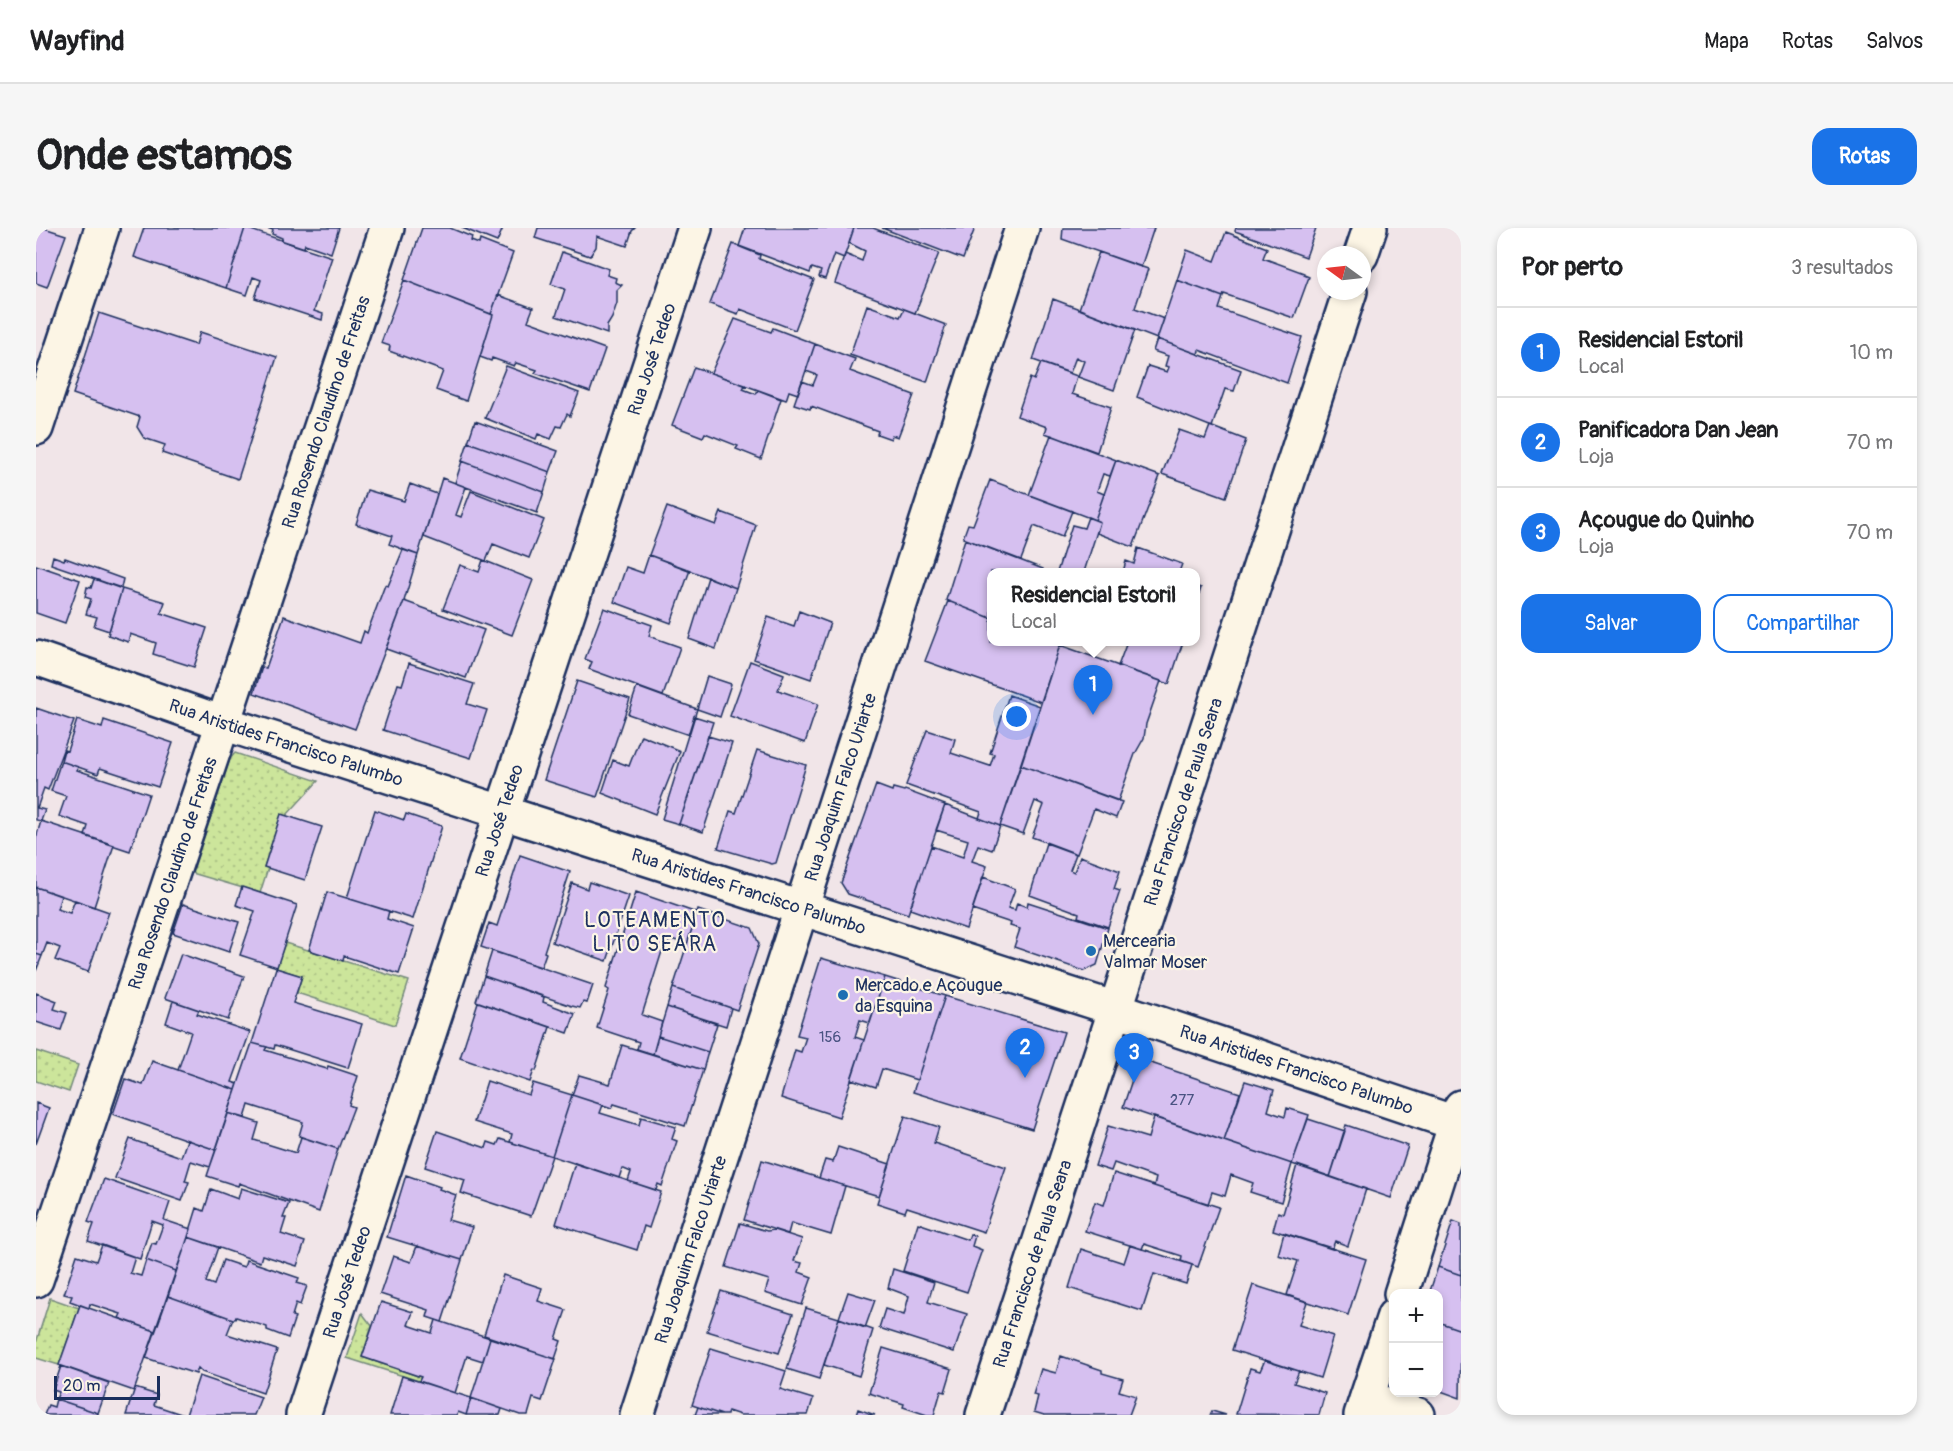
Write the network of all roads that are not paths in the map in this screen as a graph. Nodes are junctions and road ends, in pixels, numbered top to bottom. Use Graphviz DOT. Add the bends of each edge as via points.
graph roads {
  1 [pos="102,228"];
  2 [pos="387,228"];
  3 [pos="695,228"];
  4 [pos="1022,228"];
  5 [pos="1370,228"];
  6 [pos="1364,246"];
  7 [pos="1347,300"];
  8 [pos="36,428"];
  9 [pos="36,658"];
  10 [pos="223,723"];
  11 [pos="502,813"];
  12 [pos="801,909"];
  13 [pos="1116,1009"];
  14 [pos="1459,1118"];
  15 [pos="36,1280"];
  16 [pos="1402,1289"];
  17 [pos="1389,1331"];
  18 [pos="1364,1407"];
  19 [pos="303,1415"];
  20 [pos="637,1415"];
  21 [pos="983,1415"];
  22 [pos="1418,1415"];
  1 -- 8 [label="street"];
  2 -- 10 [label="street, Rua Rosendo Claudino de Freitas"];
  3 -- 11 [label="street, Rua José Tedeo"];
  4 -- 12 [label="street, Rua Joaquim Falco Uriarte"];
  5 -- 6 [label="street"];
  7 -- 13 [label="street, Rua Francisco de Paula Seara"];
  9 -- 10 [label="street, Rua Aristides Francisco Palumbo"];
  10 -- 11 [label="street, Rua Aristides Francisco Palumbo"];
  10 -- 15 [label="street, Rua Rosendo Claudino de Freitas"];
  11 -- 12 [label="street, Rua Aristides Francisco Palumbo"];
  11 -- 19 [label="street, Rua José Tedeo"];
  12 -- 13 [label="street, Rua Aristides Francisco Palumbo"];
  12 -- 20 [label="street, Rua Joaquim Falco Uriarte"];
  13 -- 14 [label="street, Rua Aristides Francisco Palumbo"];
  13 -- 21 [label="street, Rua Francisco de Paula Seara"];
  14 -- 16 [label="street"];
  17 -- 18 [label="street"];
  18 -- 22 [label="street"];
}
